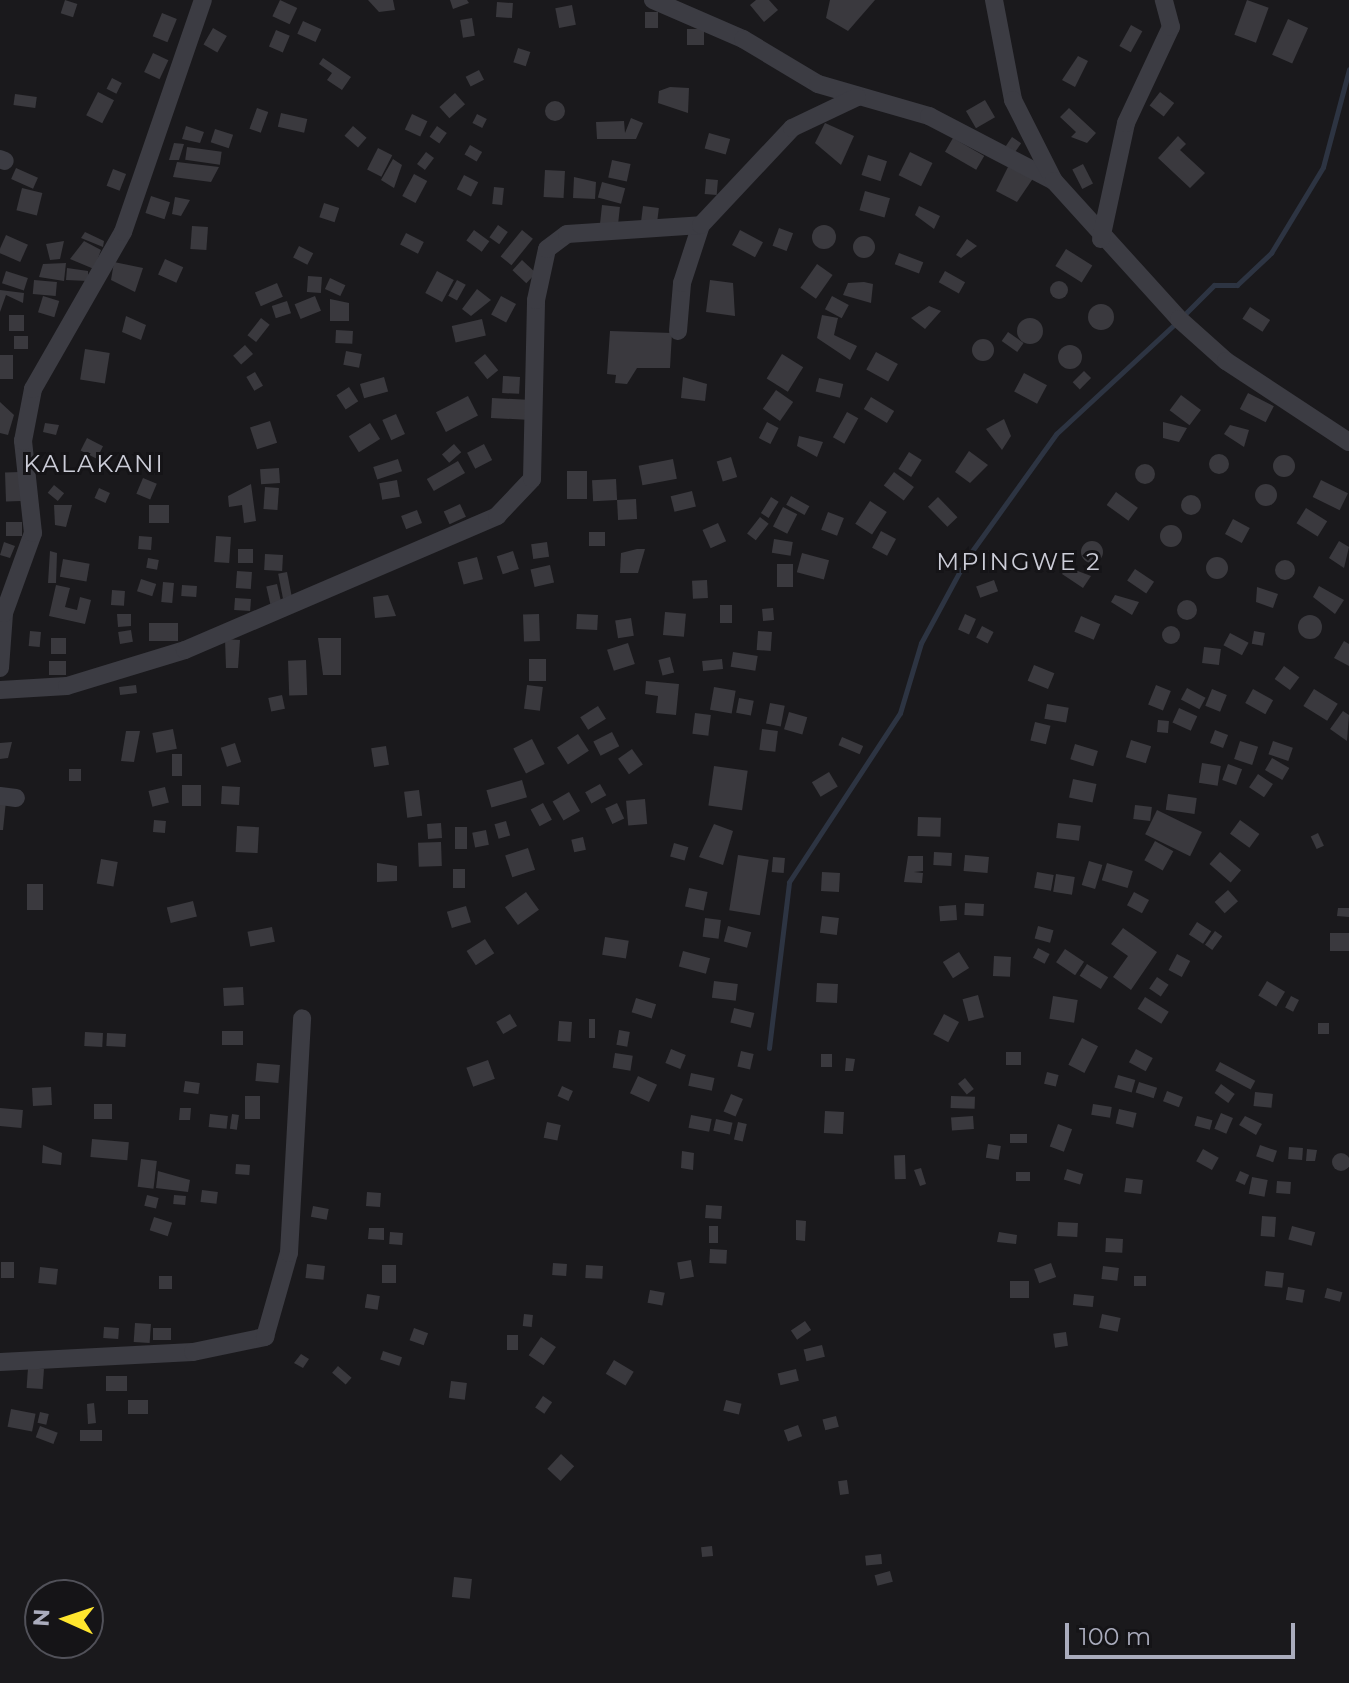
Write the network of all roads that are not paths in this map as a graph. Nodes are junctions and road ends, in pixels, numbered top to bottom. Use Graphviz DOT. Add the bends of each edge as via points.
graph roads {
  1 [pos="203,0"];
  2 [pos="653,0"];
  3 [pos="994,0"];
  4 [pos="1164,0"];
  5 [pos="857,97"];
  6 [pos="1054,181"];
  7 [pos="701,225"];
  8 [pos="1101,239"];
  9 [pos="678,331"];
  10 [pos="1349,442"];
  11 [pos="0,668"];
  12 [pos="0,690"];
  13 [pos="302,1018"];
  14 [pos="0,1362"];
  1 -- 11 [label="street" via="123,232 33,389 23,441 33,533 4,613"];
  2 -- 5 [label="street"];
  3 -- 6 [label="street" via="1013,100"];
  4 -- 8 [label="street" via="1171,27 1126,123"];
  5 -- 6 [label="street" via="929,116"];
  5 -- 7 [label="street" via="792,128"];
  6 -- 8 [label="street"];
  7 -- 9 [label="street" via="682,283"];
  7 -- 12 [label="street" via="567,234 547,249 536,300 532,479 497,516 185,650 67,686"];
  8 -- 10 [label="street" via="1226,361"];
  13 -- 14 [label="street" via="289,1253 265,1337 193,1352"];
}
